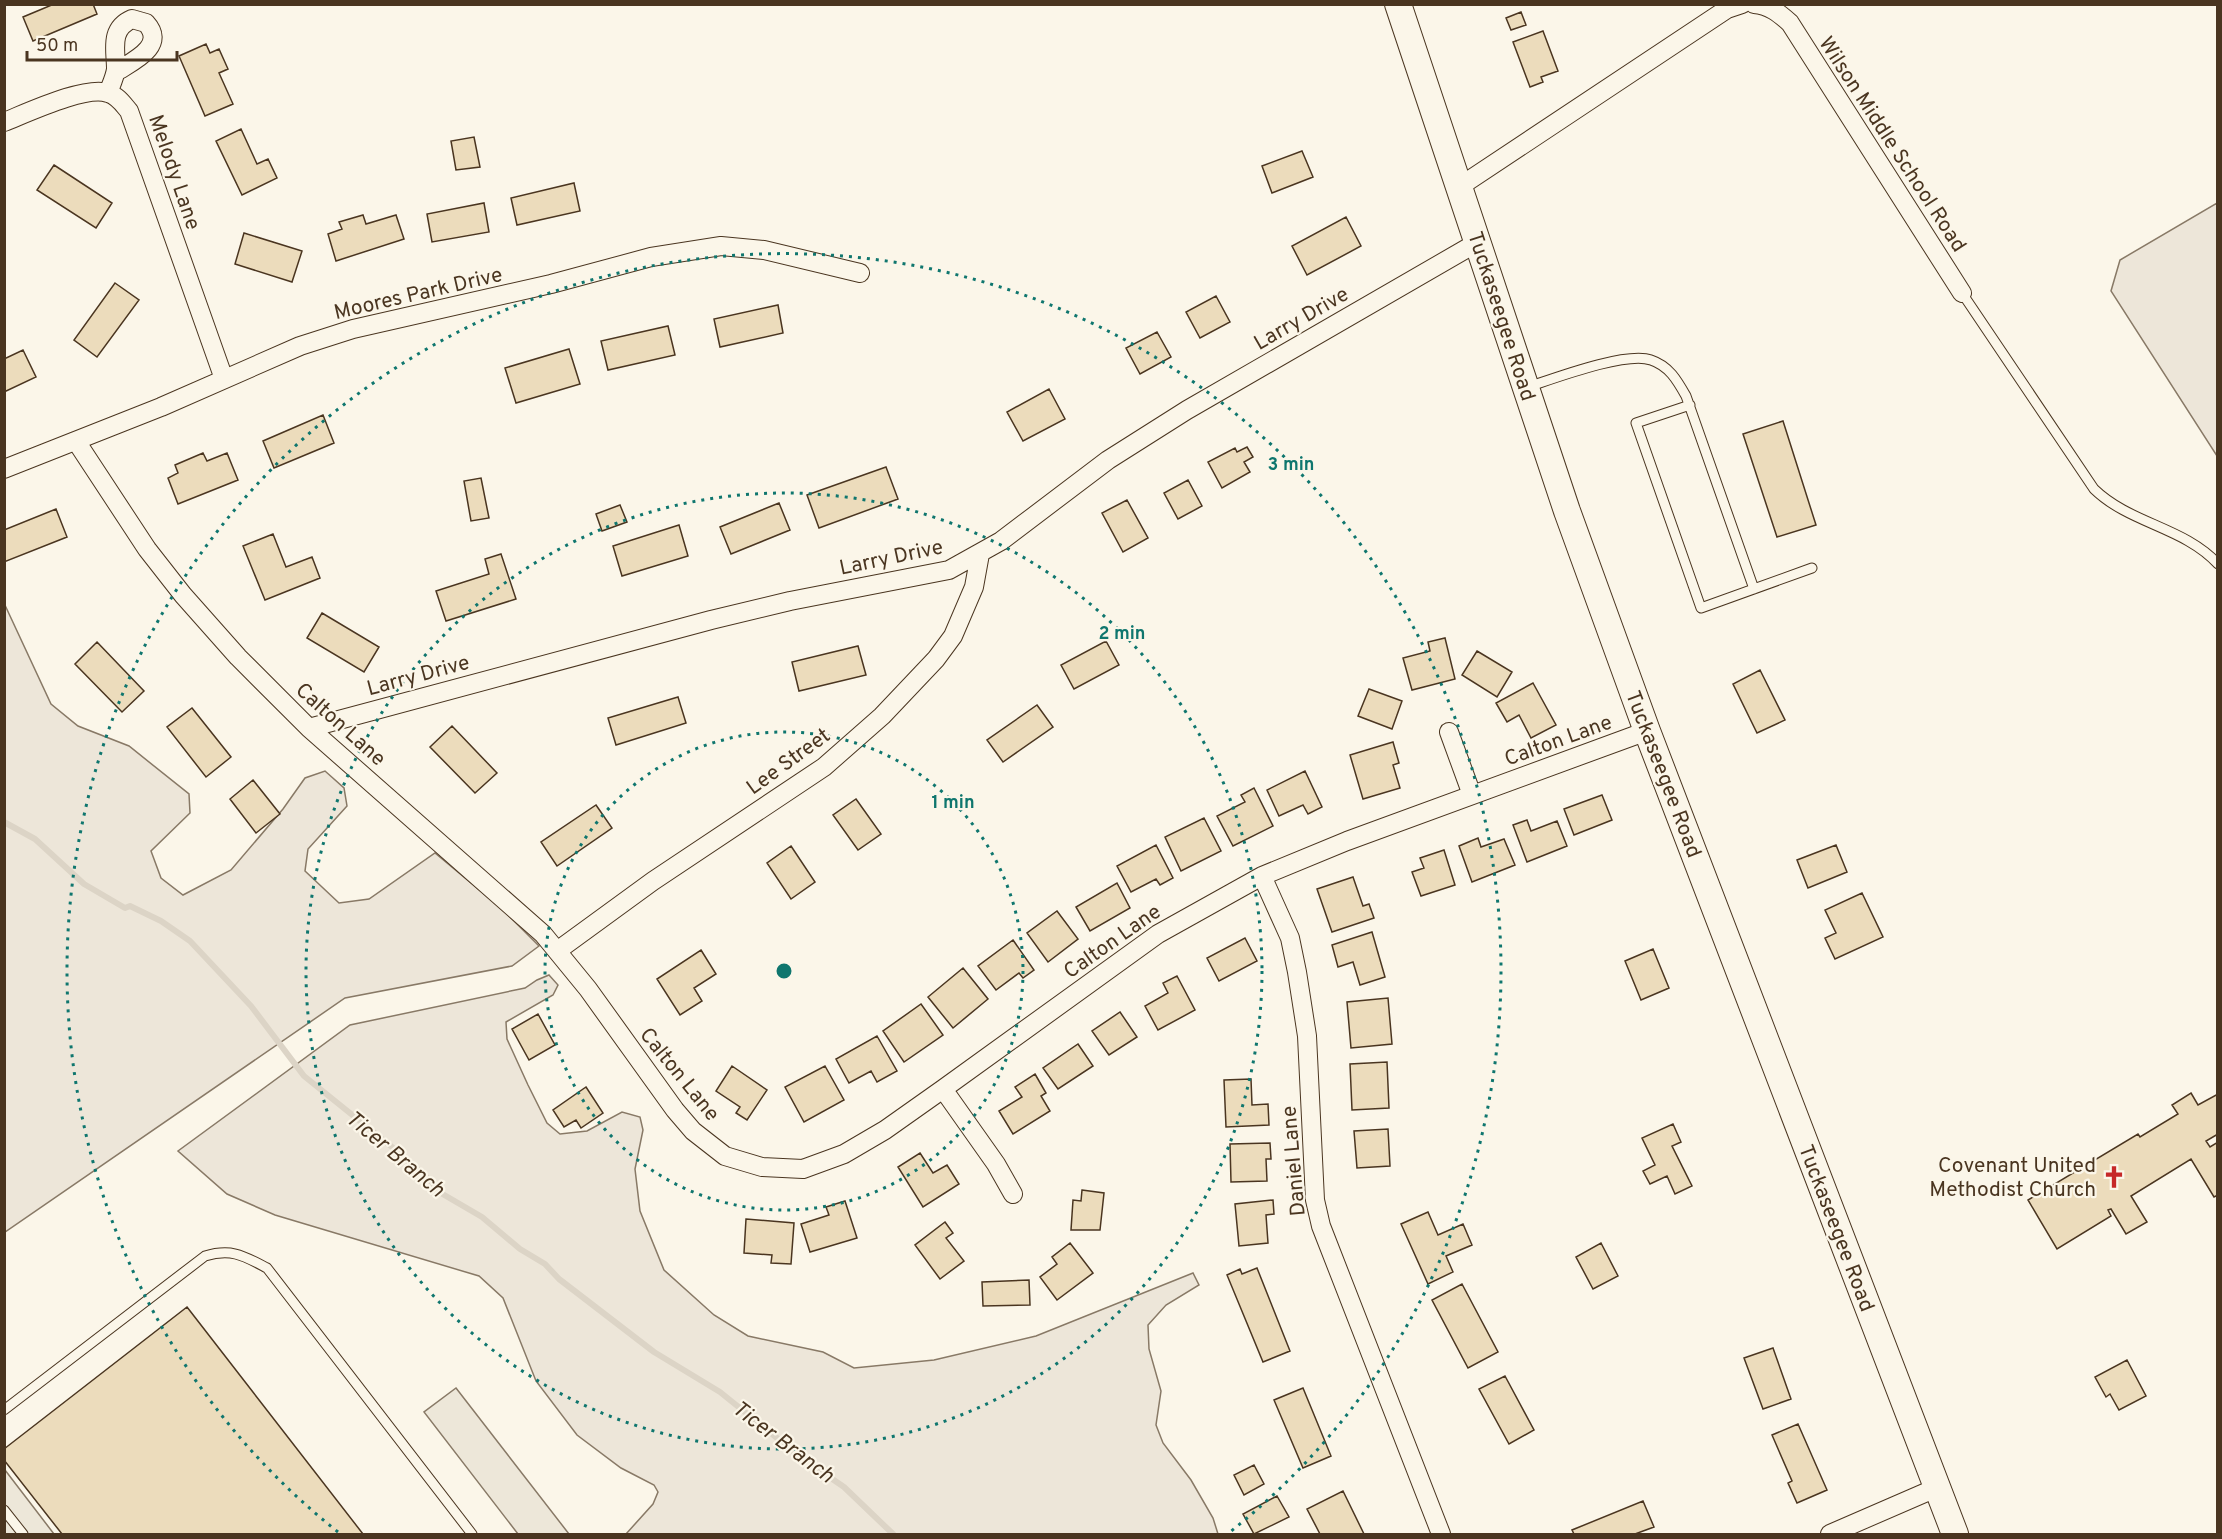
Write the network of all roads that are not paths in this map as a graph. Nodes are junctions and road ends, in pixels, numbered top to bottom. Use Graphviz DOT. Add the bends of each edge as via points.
graph roads {
  1 [pos="1398,4"];
  2 [pos="1754,4"];
  3 [pos="1732,6"];
  4 [pos="116,72"];
  5 [pos="108,93"];
  6 [pos="4,122"];
  7 [pos="1460,187"];
  8 [pos="1478,242"];
  9 [pos="860,273"];
  10 [pos="1962,293"];
  11 [pos="224,379"];
  12 [pos="1526,387"];
  13 [pos="1690,405"];
  14 [pos="76,441"];
  15 [pos="4,469"];
  16 [pos="980,554"];
  17 [pos="2217,564"];
  18 [pos="1812,568"];
  19 [pos="1754,589"];
  20 [pos="309,728"];
  21 [pos="1647,731"];
  22 [pos="1449,732"];
  23 [pos="1472,795"];
  24 [pos="1262,876"];
  25 [pos="558,951"];
  26 [pos="943,1089"];
  27 [pos="1013,1194"];
  28 [pos="4,1410"];
  29 [pos="1936,1488"];
  30 [pos="4,1510"];
  31 [pos="23,1534"];
  32 [pos="472,1534"];
  33 [pos="1441,1534"];
  34 [pos="1830,1534"];
  35 [pos="1955,1534"];
  1 -- 7 [label="street, Tuckaseegee Road"];
  2 -- 10 [label="street, Wilson Middle School Road" via="1777,12 1790,23"];
  3 -- 7 [label="street"];
  4 -- 5 [label="street"];
  5 -- 6 [label="street" via="81,93"];
  5 -- 11 [label="street, Melody Lane" via="118,98 133,119"];
  7 -- 8 [label="street, Tuckaseegee Road"];
  8 -- 12 [label="street, Tuckaseegee Road"];
  8 -- 16 [label="street, Larry Drive" via="1177,416 1108,460"];
  9 -- 11 [label="street, Moores Park Drive" via="764,250 721,246 693,249 353,329 300,346"];
  10 -- 17 [label="lane" via="2094,489 2120,510 2193,543"];
  11 -- 14 [label="street, Moores Park Drive"];
  12 -- 13 [label="lane" via="1636,357 1652,360 1673,374"];
  12 -- 21 [label="street, Tuckaseegee Road"];
  13 -- 19 [label="lane"];
  13 -- 19 [label="lane" via="1636,423 1701,608"];
  14 -- 15 [label="street, Moores Park Drive"];
  14 -- 20 [label="street, Calton Lane" via="147,549 183,595"];
  16 -- 20 [label="street, Larry Drive" via="949,570 711,620"];
  16 -- 25 [label="street, Lee Street" via="974,587 952,636 882,716 824,767 653,881"];
  18 -- 19 [label="lane"];
  20 -- 25 [label="street, Calton Lane" via="527,919"];
  21 -- 23 [label="street, Calton Lane"];
  21 -- 29 [label="street, Tuckaseegee Road"];
  22 -- 23 [label="street"];
  23 -- 24 [label="street, Calton Lane"];
  24 -- 26 [label="street, Calton Lane" via="1158,934"];
  24 -- 33 [label="street, Daniel Lane" via="1290,938 1297,972 1307,1036 1315,1200 1321,1226"];
  25 -- 26 [label="street, Calton Lane" via="675,1110 693,1131 725,1156 762,1167 803,1169 830,1161 885,1130"];
  26 -- 27 [label="street"];
  28 -- 32 [label="lane" via="205,1256 221,1252 240,1254 267,1268"];
  29 -- 34 [label="street"];
  29 -- 35 [label="street, Tuckaseegee Road"];
  30 -- 31 [label="lane"];
}
